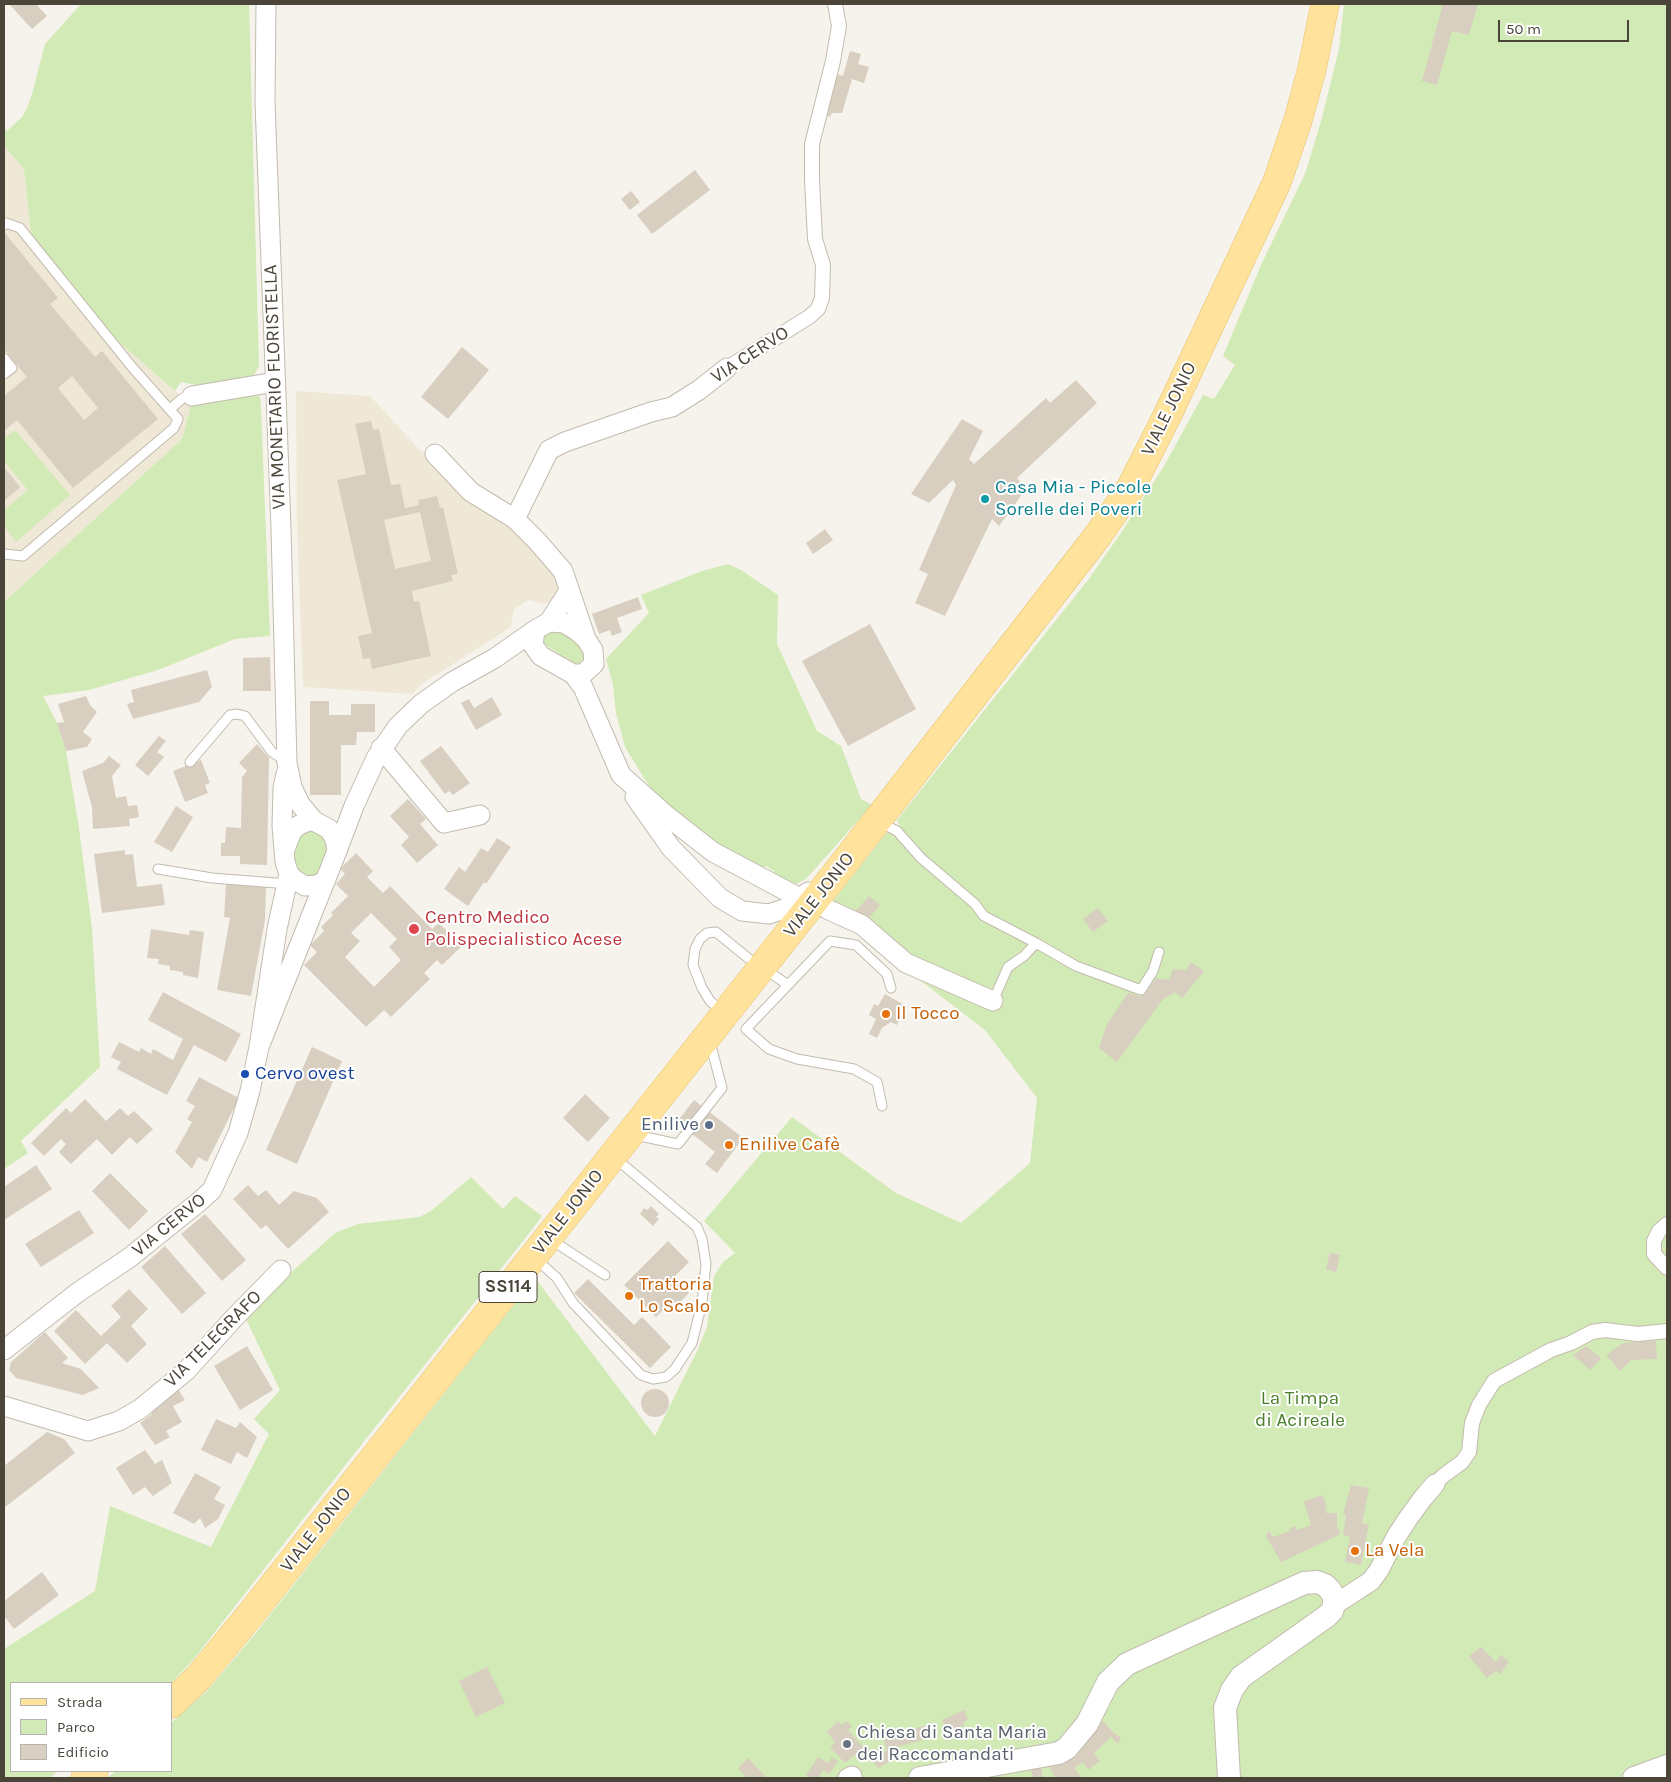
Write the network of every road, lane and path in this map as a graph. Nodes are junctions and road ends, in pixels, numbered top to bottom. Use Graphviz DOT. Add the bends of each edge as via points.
graph roads {
  1 [pos="266,4"];
  2 [pos="835,4"];
  3 [pos="1325,4"];
  4 [pos="4,225"];
  5 [pos="4,358"];
  6 [pos="727,368"];
  7 [pos="4,374"];
  8 [pos="275,382"];
  9 [pos="192,396"];
  10 [pos="170,409"];
  11 [pos="435,454"];
  12 [pos="515,519"];
  13 [pos="4,554"];
  14 [pos="569,591"];
  15 [pos="542,626"];
  16 [pos="586,639"];
  17 [pos="541,656"];
  18 [pos="495,658"];
  19 [pos="594,664"];
  20 [pos="573,674"];
  21 [pos="597,718"];
  22 [pos="382,748"];
  23 [pos="190,762"];
  24 [pos="287,766"];
  25 [pos="621,775"];
  26 [pos="354,806"];
  27 [pos="480,815"];
  28 [pos="877,821"];
  29 [pos="317,822"];
  30 [pos="285,849"];
  31 [pos="338,851"];
  32 [pos="841,867"];
  33 [pos="158,869"];
  34 [pos="326,880"];
  35 [pos="293,881"];
  36 [pos="794,895"];
  37 [pos="827,909"];
  38 [pos="1036,943"];
  39 [pos="1159,952"];
  40 [pos="748,958"];
  41 [pos="775,976"];
  42 [pos="788,985"];
  43 [pos="891,988"];
  44 [pos="993,1002"];
  45 [pos="725,1014"];
  46 [pos="708,1035"];
  47 [pos="259,1047"];
  48 [pos="882,1106"];
  49 [pos="630,1134"];
  50 [pos="612,1156"];
  51 [pos="1667,1224"];
  52 [pos="540,1247"];
  53 [pos="1667,1268"];
  54 [pos="281,1270"];
  55 [pos="606,1276"];
  56 [pos="1667,1331"];
  57 [pos="4,1350"];
  58 [pos="4,1406"];
  59 [pos="1435,1484"];
  60 [pos="1334,1605"];
  61 [pos="172,1703"];
  62 [pos="1667,1766"];
  63 [pos="920,1778"];
  64 [pos="1229,1778"];
  65 [pos="1634,1778"];
  1 -- 8 [label="street, VIA MONETARIO FLORISTELLA" via="265,102"];
  2 -- 6 [label="street, VIA CERVO" via="839,26 812,144 815,239 823,264 822,298 818,309 809,317"];
  3 -- 28 [label="main road, VIALE JONIO / SS114" via="1312,70 1277,182 1130,488 1096,538"];
  4 -- 10 [label="lane" via="20,228"];
  5 -- 7 [label="lane" via="12,368"];
  6 -- 12 [label="street, VIA CERVO" via="672,406 549,450"];
  8 -- 9 [label="street"];
  8 -- 24 [label="street, VIA MONETARIO FLORISTELLA"];
  9 -- 10 [label="lane" via="183,398"];
  10 -- 13 [label="lane" via="178,419 174,428 23,556"];
  11 -- 12 [label="street" via="471,492"];
  12 -- 14 [label="street" via="563,571"];
  14 -- 15 [label="street"];
  14 -- 16 [label="street"];
  15 -- 16 [label="street" via="564,623"];
  15 -- 17 [label="street" via="533,646"];
  15 -- 18 [label="street"];
  16 -- 19 [label="street" via="593,650"];
  17 -- 18 [label="street" via="521,652"];
  17 -- 20 [label="street"];
  18 -- 22 [label="street" via="421,704 398,726"];
  19 -- 20 [label="street" via="583,674"];
  19 -- 21 [label="street"];
  20 -- 21 [label="street"];
  21 -- 25 [label="street"];
  22 -- 26 [label="street"];
  22 -- 27 [label="street" via="444,823"];
  23 -- 24 [label="lane" via="230,715 237,714 244,716"];
  24 -- 29 [label="street" via="300,804"];
  24 -- 30 [label="street" via="282,788"];
  25 -- 32 [label="street" via="671,848 720,898 742,911 769,914 787,908"];
  25 -- 36 [label="street" via="713,852"];
  26 -- 29 [label="street" via="334,818"];
  26 -- 31 [label="street"];
  28 -- 32 [label="main road, VIALE JONIO / SS114"];
  28 -- 38 [label="lane" via="897,830 921,858 975,904 984,916"];
  29 -- 30 [label="street" via="299,825 292,831"];
  29 -- 31 [label="street" via="329,829"];
  30 -- 35 [label="street" via="285,862"];
  31 -- 34 [label="street"];
  32 -- 45 [label="main road, VIALE JONIO / SS114"];
  33 -- 35 [label="lane" via="212,878"];
  34 -- 35 [label="street" via="317,885"];
  34 -- 47 [label="street"];
  35 -- 47 [label="street" via="276,929"];
  37 -- 44 [label="street" via="862,925 906,963"];
  38 -- 39 [label="lane" via="1076,966 1141,990 1153,971"];
  38 -- 44 [label="lane" via="1008,968"];
  40 -- 45 [label="lane" via="716,932 707,933 695,949 694,965 702,988 710,1001"];
  41 -- 42 [label="lane"];
  42 -- 43 [label="lane" via="830,941 856,945 887,974"];
  42 -- 48 [label="lane" via="746,1029 769,1048 797,1059 854,1069 876,1082"];
  45 -- 46 [label="main road, VIALE JONIO / SS114"];
  46 -- 49 [label="main road, VIALE JONIO / SS114"];
  46 -- 49 [label="lane" via="722,1088 678,1144"];
  47 -- 57 [label="street, VIA CERVO" via="238,1133 212,1190 129,1258 77,1293"];
  49 -- 50 [label="main road, VIALE JONIO / SS114"];
  50 -- 52 [label="main road, VIALE JONIO / SS114"];
  50 -- 52 [label="lane" via="697,1227 702,1239 706,1264 702,1303 692,1343 675,1369 666,1377 653,1379 641,1375 573,1303"];
  51 -- 53 [label="street" via="1654,1241 1654,1254"];
  52 -- 55 [label="lane"];
  52 -- 61 [label="main road, VIALE JONIO / SS114" via="250,1615"];
  54 -- 58 [label="street, VIA TELEGRAFO" via="186,1371 140,1409 119,1420 88,1431"];
  56 -- 59 [label="street" via="1638,1334 1605,1330 1592,1332 1494,1381 1472,1422 1469,1452"];
  59 -- 60 [label="street" via="1396,1537 1371,1581"];
  60 -- 63 [label="street" via="1330,1590 1325,1585 1304,1583 1127,1664 1108,1682 1087,1724 1058,1754"];
  60 -- 64 [label="street" via="1327,1616 1241,1677 1232,1690 1226,1708"];
  62 -- 65 [label="street"];
}
